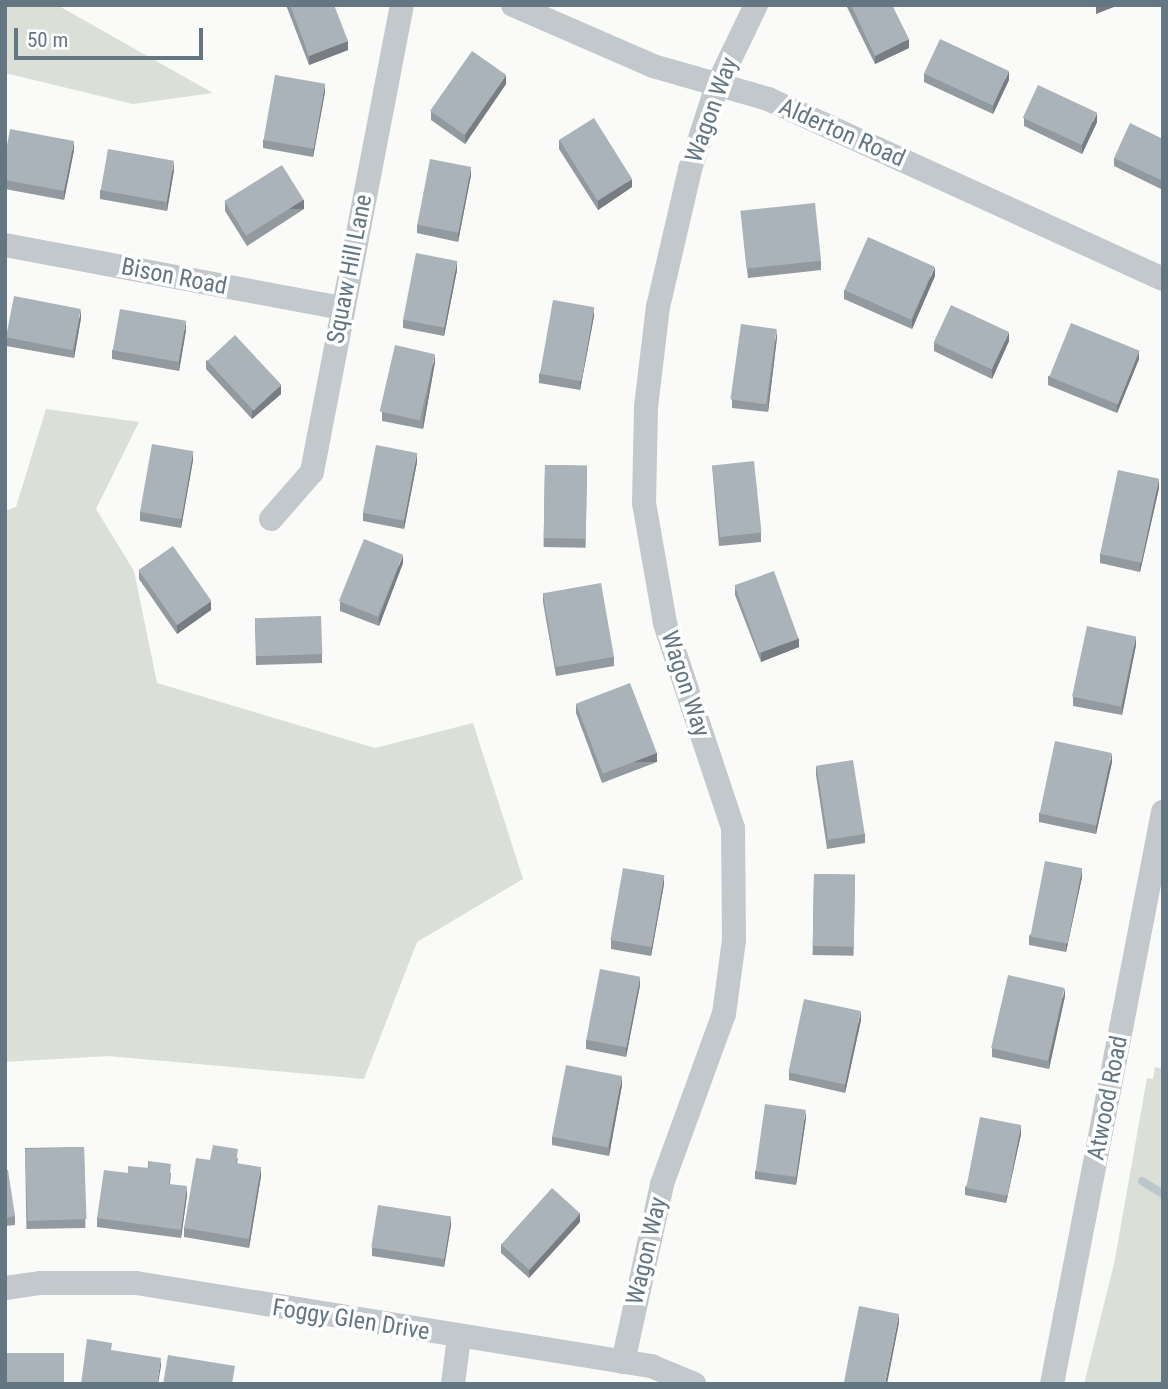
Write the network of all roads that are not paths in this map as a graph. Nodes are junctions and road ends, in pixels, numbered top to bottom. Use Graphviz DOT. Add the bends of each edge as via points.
graph roads {
  1 [pos="402,5"];
  2 [pos="513,5"];
  3 [pos="756,5"];
  4 [pos="717,86"];
  5 [pos="5,245"];
  6 [pos="1163,279"];
  7 [pos="343,309"];
  8 [pos="271,519"];
  9 [pos="1163,813"];
  10 [pos="1157,869"];
  11 [pos="5,1288"];
  12 [pos="460,1337"];
  13 [pos="623,1362"];
  14 [pos="453,1384"];
  15 [pos="694,1384"];
  16 [pos="1052,1384"];
  1 -- 7 [label="street, Squaw Hill Lane"];
  2 -- 4 [label="street, Alderton Road" via="653,66"];
  3 -- 4 [label="street, Wagon Way"];
  4 -- 6 [label="street, Alderton Road" via="768,99"];
  4 -- 13 [label="street, Wagon Way" via="690,169 658,307 646,407 644,503 665,623 733,828 734,940 724,1014 662,1184"];
  5 -- 7 [label="street, Bison Road"];
  7 -- 8 [label="street, Squaw Hill Lane" via="312,472"];
  9 -- 10 [label="street, Atwood Road"];
  10 -- 16 [label="street, Atwood Road"];
  11 -- 12 [label="street, Foggy Glen Drive" via="40,1283 136,1283"];
  12 -- 13 [label="street, Foggy Glen Drive"];
  12 -- 14 [label="street"];
  13 -- 15 [label="street, Foggy Glen Drive" via="651,1366"];
}
